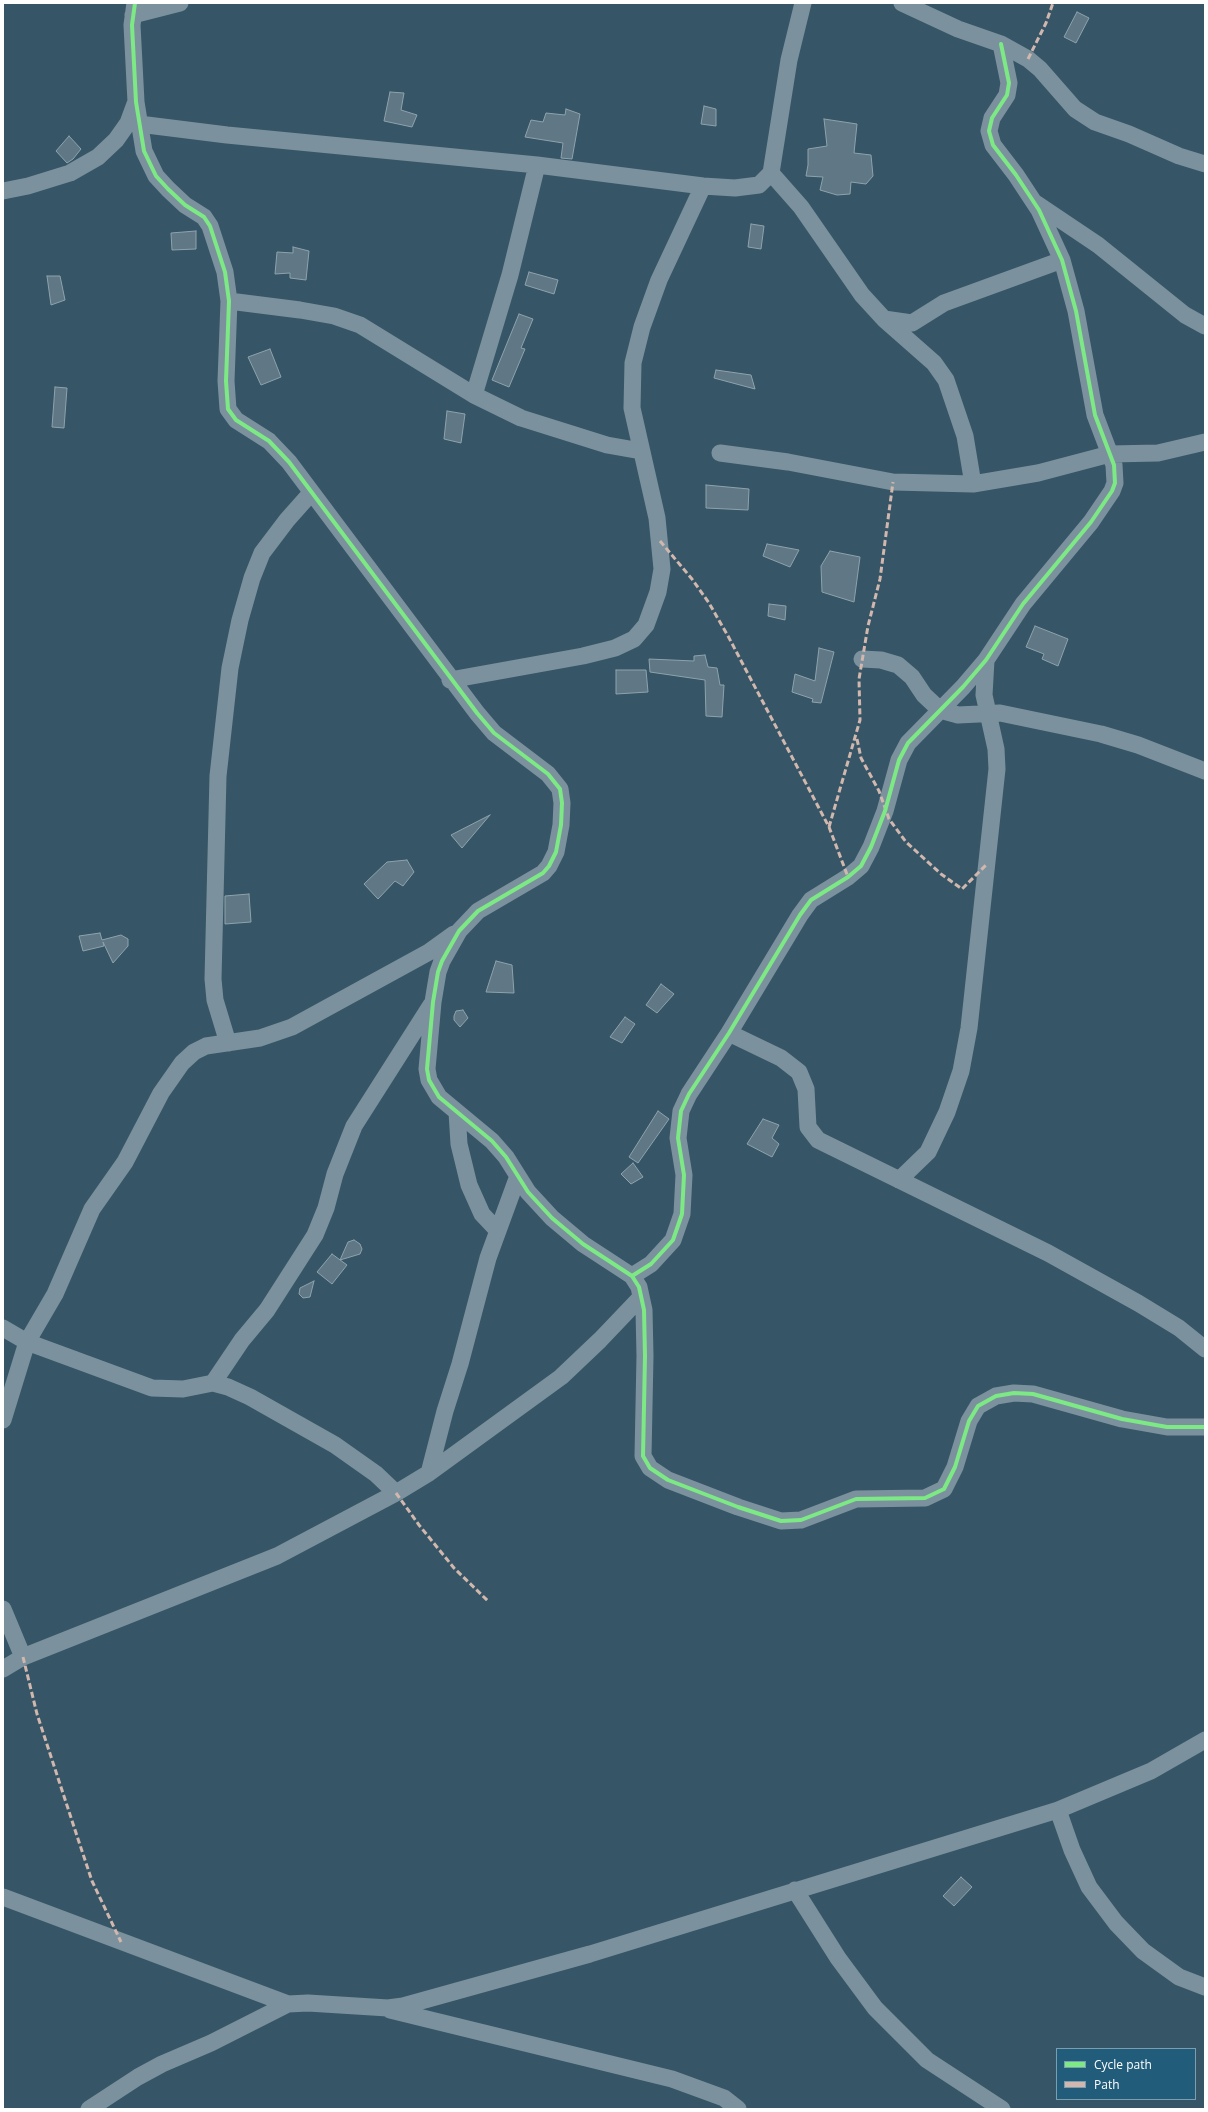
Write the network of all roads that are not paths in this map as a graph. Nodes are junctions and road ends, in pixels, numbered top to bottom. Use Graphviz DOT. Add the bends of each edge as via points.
graph roads {
  1 [pos="180,3"];
  2 [pos="803,3"];
  3 [pos="902,3"];
  4 [pos="131,7"];
  5 [pos="1002,44"];
  6 [pos="136,102"];
  7 [pos="139,124"];
  8 [pos="1205,164"];
  9 [pos="537,165"];
  10 [pos="771,173"];
  11 [pos="703,186"];
  12 [pos="3,192"];
  13 [pos="1034,202"];
  14 [pos="1062,260"];
  15 [pos="229,301"];
  16 [pos="884,319"];
  17 [pos="1205,326"];
  18 [pos="474,395"];
  19 [pos="1205,442"];
  20 [pos="641,451"];
  21 [pos="720,453"];
  22 [pos="1110,454"];
  23 [pos="973,484"];
  24 [pos="311,493"];
  25 [pos="862,659"];
  26 [pos="986,660"];
  27 [pos="450,680"];
  28 [pos="940,710"];
  29 [pos="987,712"];
  30 [pos="1205,772"];
  31 [pos="459,931"];
  32 [pos="433,1002"];
  33 [pos="729,1033"];
  34 [pos="228,1043"];
  35 [pos="457,1112"];
  36 [pos="518,1176"];
  37 [pos="899,1180"];
  38 [pos="498,1231"];
  39 [pos="632,1276"];
  40 [pos="642,1297"];
  41 [pos="3,1328"];
  42 [pos="27,1342"];
  43 [pos="1205,1349"];
  44 [pos="213,1383"];
  45 [pos="3,1420"];
  46 [pos="1205,1427"];
  47 [pos="429,1473"];
  48 [pos="396,1493"];
  49 [pos="3,1609"];
  50 [pos="23,1657"];
  51 [pos="3,1669"];
  52 [pos="1205,1740"];
  53 [pos="1058,1810"];
  54 [pos="795,1890"];
  55 [pos="3,1897"];
  56 [pos="1205,1987"];
  57 [pos="288,2004"];
  58 [pos="378,2007"];
  59 [pos="89,2109"];
  60 [pos="738,2109"];
  61 [pos="1002,2109"];
  1 -- 4 [label="street"];
  2 -- 10 [label="street" via="789,60"];
  3 -- 5 [label="street" via="958,29"];
  4 -- 6 [label="street"];
  5 -- 8 [label="street" via="1040,69 1075,109 1095,122"];
  5 -- 13 [label="street" via="1009,83 1007,95 992,118 989,131 993,145"];
  6 -- 7 [label="street"];
  6 -- 12 [label="street" via="128,123 116,140 98,157 70,172"];
  7 -- 9 [label="street"];
  7 -- 15 [label="street" via="144,151 156,176 185,205 204,217 210,226 225,272"];
  9 -- 11 [label="street"];
  9 -- 18 [label="street" via="510,275"];
  10 -- 11 [label="street" via="759,185 735,188"];
  10 -- 16 [label="street" via="801,208 862,295"];
  11 -- 20 [label="street" via="659,280 642,327 633,363 632,408"];
  13 -- 14 [label="street"];
  13 -- 17 [label="street" via="1091,240 1185,315"];
  14 -- 16 [label="street" via="944,303 912,323"];
  14 -- 22 [label="street" via="1076,311 1095,415"];
  15 -- 18 [label="street" via="334,316 360,325"];
  15 -- 24 [label="street" via="226,365 228,409 236,420 269,441"];
  16 -- 23 [label="street" via="934,363 946,380 965,436"];
  18 -- 20 [label="street" via="520,418 607,445"];
  19 -- 22 [label="street" via="1158,453"];
  20 -- 27 [label="street" via="656,513 662,569 658,592 646,625 634,639 615,648"];
  21 -- 23 [label="street" via="788,462 894,482"];
  22 -- 23 [label="street" via="1038,473"];
  22 -- 26 [label="street" via="1116,475 1112,491 1091,522 1023,604"];
  24 -- 27 [label="street"];
  24 -- 34 [label="street" via="262,553 240,620 230,668 218,776 213,979 215,1000"];
  25 -- 28 [label="street" via="881,660 898,666 912,677 924,695"];
  26 -- 28 [label="street"];
  26 -- 29 [label="street" via="984,695"];
  27 -- 31 [label="street" via="494,733 548,774 560,789 562,803 556,852 546,870 487,904"];
  28 -- 29 [label="street" via="958,715"];
  28 -- 33 [label="street" via="917,732 899,760 885,811 861,866 811,900"];
  29 -- 30 [label="street" via="1000,712 1120,738"];
  29 -- 37 [label="street" via="996,749 997,769 968,1035 961,1071 947,1112 928,1152"];
  31 -- 32 [label="street" via="438,972"];
  31 -- 34 [label="street" via="428,952 292,1027 260,1038"];
  32 -- 35 [label="street" via="427,1056 429,1080 439,1097"];
  32 -- 44 [label="street" via="354,1126 334,1174 326,1208 315,1235 267,1310 242,1340"];
  33 -- 37 [label="street" via="781,1058 799,1072 806,1089 808,1127 818,1140"];
  33 -- 39 [label="street" via="689,1094 681,1111 678,1138 684,1175 684,1198 682,1214 673,1240 651,1264"];
  34 -- 42 [label="street" via="198,1049 182,1062 171,1076 134,1147 92,1209 55,1294"];
  35 -- 36 [label="street" via="492,1141"];
  35 -- 38 [label="street" via="459,1144 468,1179 479,1210"];
  36 -- 38 [label="street"];
  36 -- 39 [label="street" via="528,1192 552,1218 583,1244"];
  37 -- 43 [label="street" via="1083,1272 1179,1328"];
  38 -- 47 [label="street" via="444,1411"];
  39 -- 40 [label="street" via="639,1286"];
  40 -- 46 [label="street" via="646,1356 643,1456 650,1468 668,1480 696,1492 781,1521 801,1520 856,1499 925,1498 944,1489 955,1468 969,1421 978,1406 996,1396 1014,1393 1033,1394 1122,1420 1167,1427"];
  40 -- 47 [label="street" via="561,1377"];
  41 -- 42 [label="street"];
  42 -- 44 [label="street" via="152,1388 183,1389"];
  42 -- 45 [label="street"];
  44 -- 48 [label="street" via="250,1397 335,1446 376,1474"];
  47 -- 48 [label="street"];
  48 -- 50 [label="street" via="277,1556"];
  49 -- 50 [label="street"];
  50 -- 51 [label="street"];
  52 -- 53 [label="street" via="1151,1771"];
  53 -- 54 [label="street"];
  53 -- 56 [label="street" via="1089,1887 1116,1923 1143,1951 1179,1977"];
  54 -- 58 [label="street" via="590,1954 452,1993 403,2006"];
  54 -- 61 [label="street" via="838,1958 875,2008 927,2060"];
  55 -- 57 [label="street"];
  57 -- 58 [label="street"];
  57 -- 59 [label="street" via="211,2043 156,2067"];
  58 -- 60 [label="street" via="672,2079 724,2098"];
}
